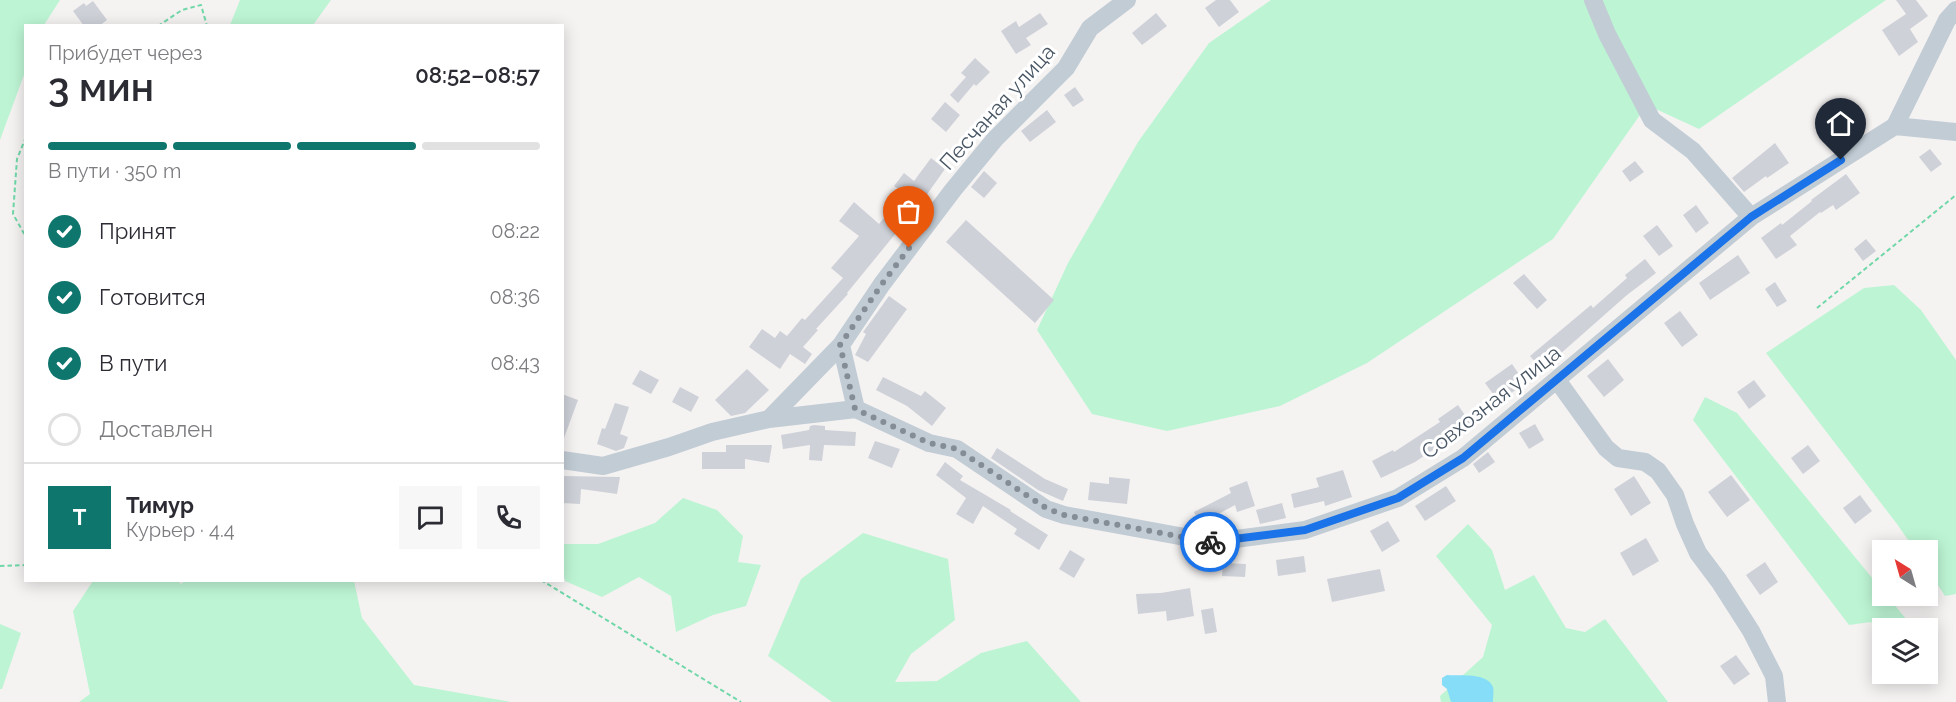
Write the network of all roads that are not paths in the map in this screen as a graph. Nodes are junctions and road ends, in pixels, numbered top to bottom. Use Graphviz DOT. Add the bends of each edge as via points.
graph roads {
  1 [pos="1127,0"];
  2 [pos="1593,0"];
  3 [pos="1956,10"];
  4 [pos="1895,126"];
  5 [pos="1956,132"];
  6 [pos="1751,217"];
  7 [pos="840,345"];
  8 [pos="1557,380"];
  9 [pos="855,409"];
  10 [pos="769,419"];
  11 [pos="564,460"];
  12 [pos="1777,702"];
  1 -- 7 [label="street, Песчаная улица" via="1090,28 1066,68 995,139 882,284"];
  2 -- 6 [label="street" via="1652,120 1693,151"];
  3 -- 4 [label="street" via="1947,20"];
  4 -- 5 [label="street"];
  4 -- 6 [label="street, Совхозная улица"];
  6 -- 8 [label="street, Совхозная улица"];
  7 -- 9 [label="street"];
  7 -- 10 [label="street, Песчаная улица"];
  8 -- 9 [label="street, Совхозная улица" via="1463,458 1398,498 1305,530 1212,542 1064,515 1046,508 957,449 929,443"];
  8 -- 12 [label="street" via="1606,448 1618,458 1645,462 1658,471 1675,495 1698,553 1751,631 1774,676"];
  9 -- 10 [label="street"];
  10 -- 11 [label="street" via="712,432 603,466"];
}
